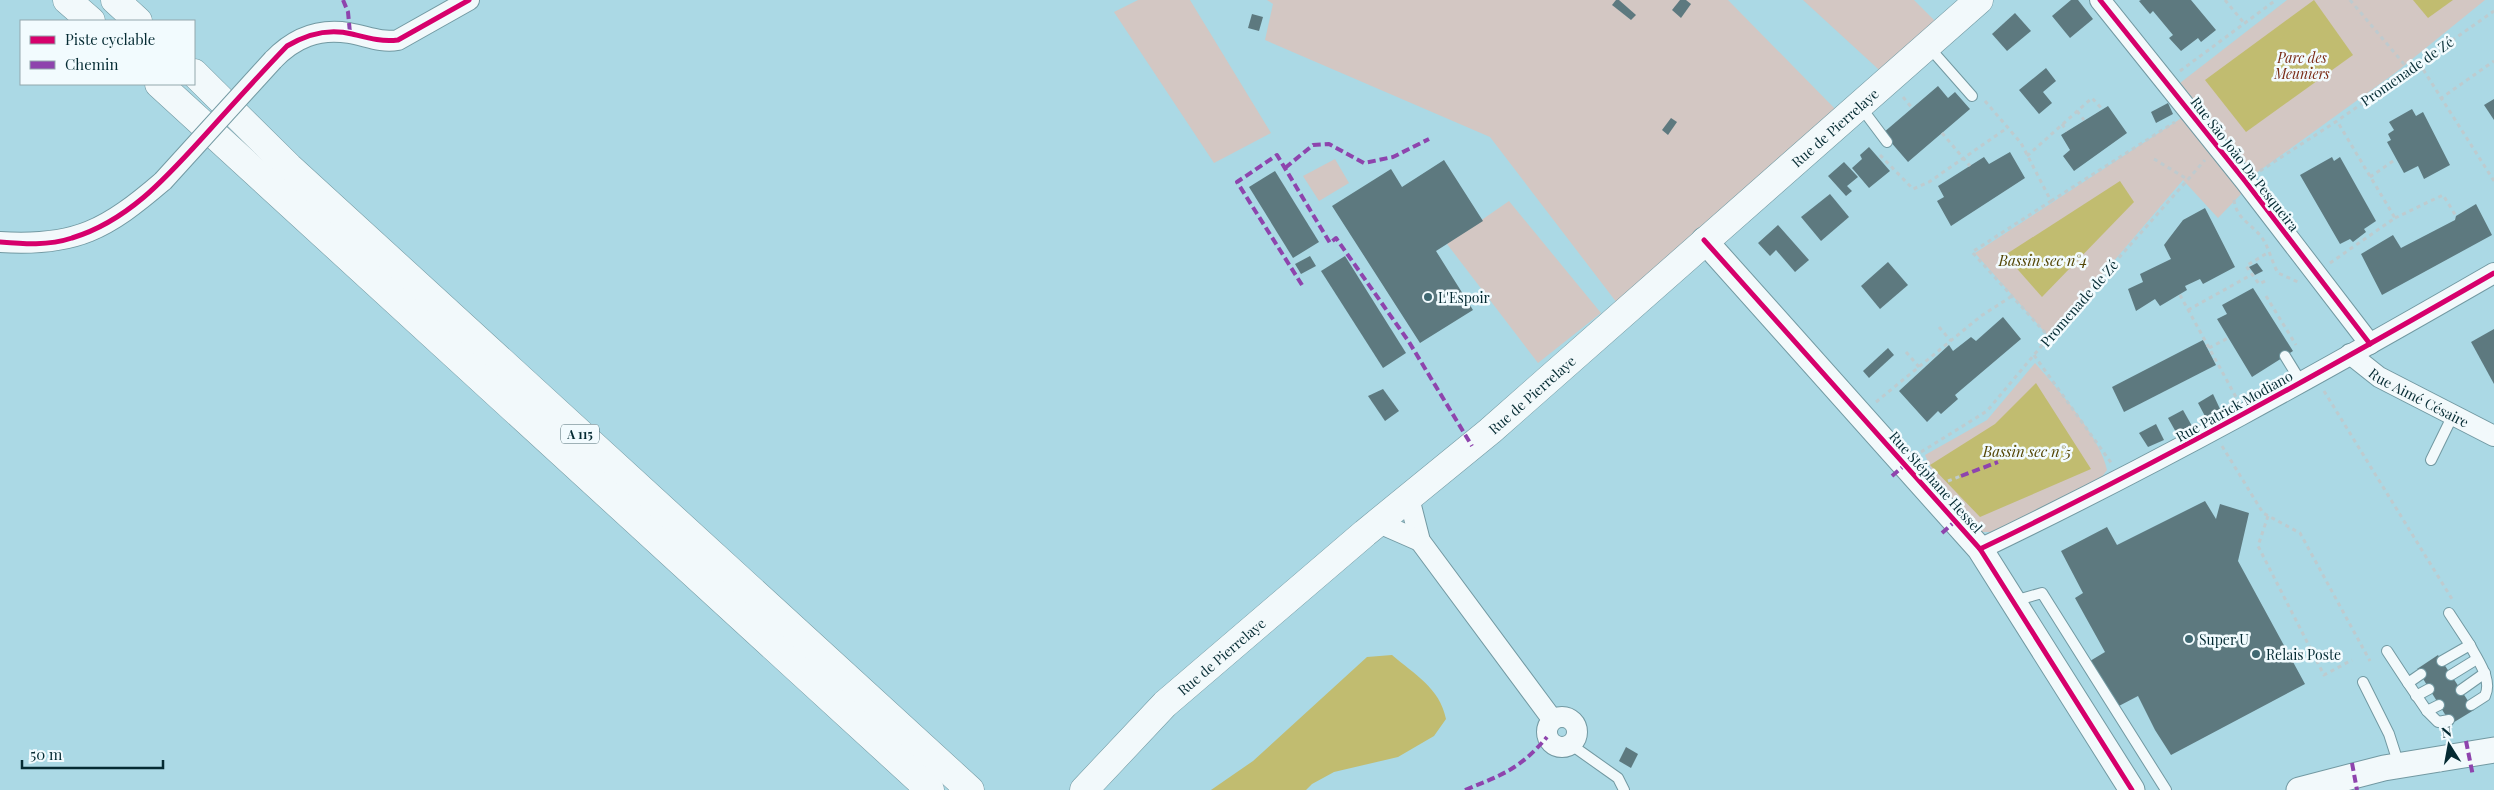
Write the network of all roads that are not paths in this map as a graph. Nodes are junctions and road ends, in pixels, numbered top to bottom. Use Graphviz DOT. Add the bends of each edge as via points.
graph roads {
  1 [pos="67,0"];
  2 [pos="115,0"];
  3 [pos="469,0"];
  4 [pos="1979,0"];
  5 [pos="2101,0"];
  6 [pos="90,20"];
  7 [pos="137,20"];
  8 [pos="1927,45"];
  9 [pos="195,74"];
  10 [pos="160,85"];
  11 [pos="1972,96"];
  12 [pos="1859,105"];
  13 [pos="1887,142"];
  14 [pos="1704,240"];
  15 [pos="0,242"];
  16 [pos="2494,272"];
  17 [pos="2370,344"];
  18 [pos="2350,354"];
  19 [pos="2285,356"];
  20 [pos="2307,378"];
  21 [pos="2453,415"];
  22 [pos="2494,436"];
  23 [pos="2431,460"];
  24 [pos="1409,498"];
  25 [pos="1378,523"];
  26 [pos="1420,541"];
  27 [pos="1980,549"];
  28 [pos="2013,602"];
  29 [pos="2449,613"];
  30 [pos="2470,645"];
  31 [pos="2387,652"];
  32 [pos="2477,659"];
  33 [pos="2442,661"];
  34 [pos="2421,674"];
  35 [pos="2485,674"];
  36 [pos="2451,675"];
  37 [pos="2363,682"];
  38 [pos="2408,683"];
  39 [pos="2430,689"];
  40 [pos="2461,690"];
  41 [pos="2416,696"];
  42 [pos="2439,705"];
  43 [pos="2471,705"];
  44 [pos="2427,711"];
  45 [pos="2449,720"];
  46 [pos="1570,744"];
  47 [pos="2494,750"];
  48 [pos="2398,765"];
  49 [pos="930,790"];
  50 [pos="970,790"];
  51 [pos="1084,790"];
  52 [pos="1624,790"];
  53 [pos="2132,790"];
  54 [pos="2166,790"];
  55 [pos="2299,790"];
  1 -- 6 [label="main road"];
  2 -- 7 [label="main road"];
  3 -- 15 [label="street, bridge" via="398,40 385,42 350,33 318,33 301,37 273,60 163,181 129,210 71,238 33,244"];
  4 -- 8 [label="main road, Rue de Pierrelaye"];
  5 -- 17 [label="street, Rue São João Da Pesqueira" via="2190,112 2240,188 2309,278"];
  8 -- 11 [label="lane"];
  8 -- 12 [label="main road, Rue de Pierrelaye"];
  9 -- 50 [label="main road, A 115" via="289,167"];
  10 -- 49 [label="main road, A 115"];
  12 -- 13 [label="lane"];
  12 -- 14 [label="main road, Rue de Pierrelaye"];
  14 -- 24 [label="main road, Rue de Pierrelaye" via="1490,431"];
  14 -- 27 [label="street, Rue Stéphane Hessel"];
  16 -- 17 [label="street, Rue Patrick Modiano"];
  17 -- 18 [label="street, Rue Patrick Modiano"];
  18 -- 20 [label="street, Rue Patrick Modiano"];
  18 -- 21 [label="street, Rue Aimé Césaire" via="2379,377"];
  19 -- 20 [label="lane"];
  20 -- 27 [label="street, Rue Patrick Modiano" via="2124,479"];
  21 -- 22 [label="street, Rue Aimé Césaire"];
  21 -- 23 [label="lane"];
  24 -- 25 [label="main road, Rue de Pierrelaye"];
  24 -- 26 [label="street"];
  25 -- 26 [label="street"];
  25 -- 51 [label="main road, Rue de Pierrelaye" via="1165,704"];
  26 -- 46 [label="street" via="1552,719 1546,730 1552,744 1560,747"];
  27 -- 28 [label="street, Rue Stéphane Hessel"];
  28 -- 53 [label="street, Rue Stéphane Hessel"];
  28 -- 54 [label="lane" via="2042,593"];
  29 -- 30 [label="lane"];
  30 -- 32 [label="lane"];
  30 -- 33 [label="lane"];
  31 -- 38 [label="lane"];
  32 -- 35 [label="lane"];
  32 -- 36 [label="lane"];
  34 -- 38 [label="lane"];
  35 -- 40 [label="lane"];
  35 -- 43 [label="lane" via="2487,692"];
  37 -- 48 [label="lane" via="2390,734"];
  38 -- 41 [label="lane"];
  39 -- 41 [label="lane"];
  41 -- 44 [label="lane"];
  42 -- 44 [label="lane"];
  44 -- 45 [label="lane" via="2438,722"];
  46 -- 52 [label="lane" via="1618,778"];
  47 -- 48 [label="street"];
  48 -- 55 [label="street"];
}
